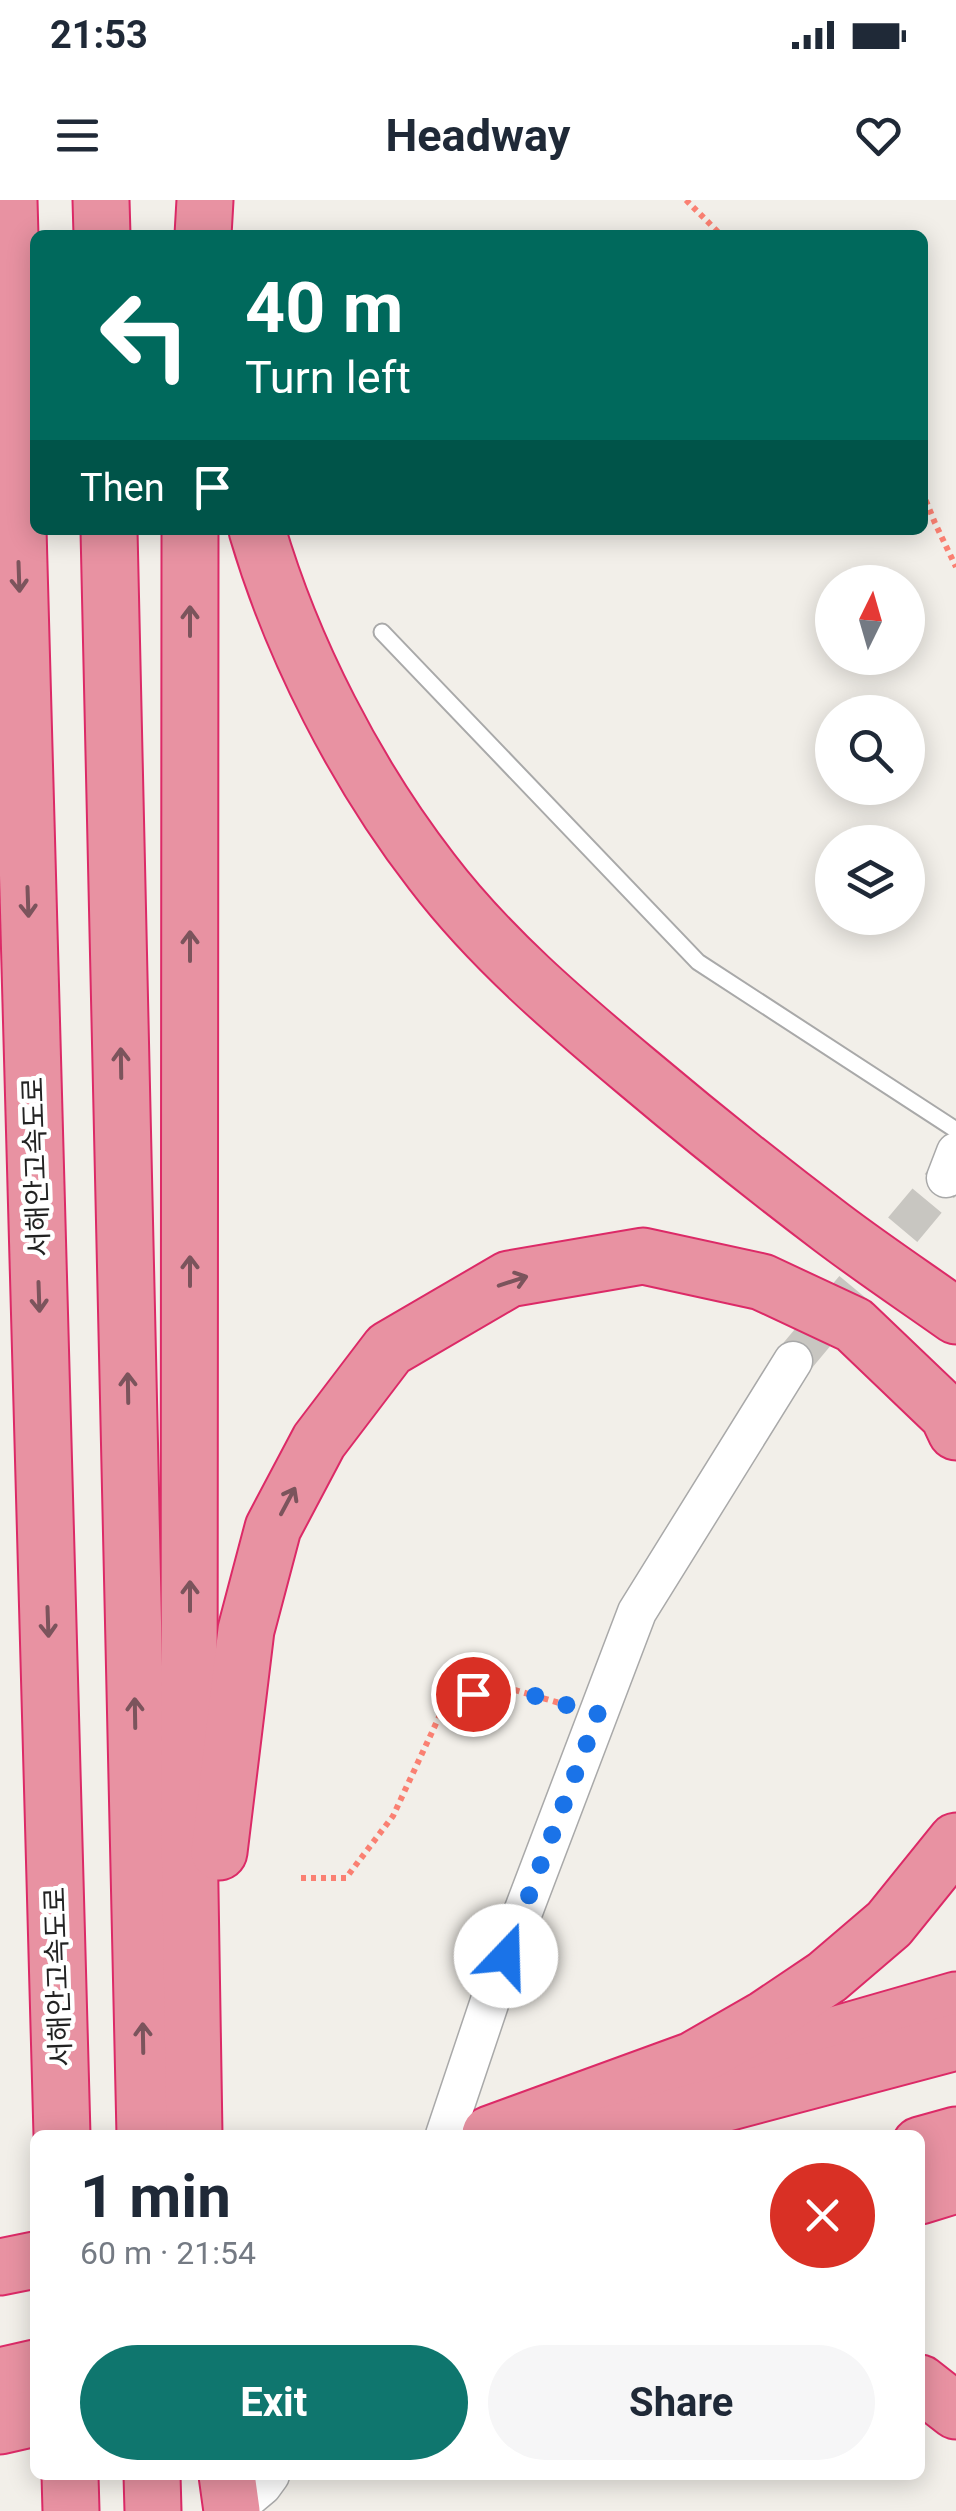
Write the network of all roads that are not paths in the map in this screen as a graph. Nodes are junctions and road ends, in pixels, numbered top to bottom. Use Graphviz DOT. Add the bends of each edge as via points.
graph roads {
  1 [pos="9,200"];
  2 [pos="102,200"];
  3 [pos="102,230"];
  4 [pos="109,535"];
  5 [pos="190,535"];
  6 [pos="258,535"];
  7 [pos="382,632"];
  8 [pos="956,1130"];
  9 [pos="956,1316"];
  10 [pos="793,1361"];
  11 [pos="956,1432"];
  12 [pos="956,1841"];
  13 [pos="956,2000"];
  14 [pos="956,2042"];
  15 [pos="193,2078"];
  16 [pos="62,2130"];
  17 [pos="145,2130"];
  18 [pos="194,2130"];
  19 [pos="447,2130"];
  20 [pos="499,2130"];
  21 [pos="502,2130"];
  22 [pos="625,2130"];
  23 [pos="956,2135"];
  24 [pos="925,2144"];
  25 [pos="956,2185"];
  26 [pos="925,2194"];
  27 [pos="30,2232"];
  28 [pos="0,2238"];
  29 [pos="30,2261"];
  30 [pos="0,2268"];
  31 [pos="30,2369"];
  32 [pos="0,2376"];
  33 [pos="925,2387"];
  34 [pos="956,2411"];
  35 [pos="30,2419"];
  36 [pos="0,2426"];
  37 [pos="70,2480"];
  38 [pos="70,2511"];
  1 -- 16 [label="highway, 서해안고속도로, one-way"];
  2 -- 3 [label="highway"];
  17 -- 4 [label="highway, one-way"];
  15 -- 5 [label="highway, one-way"];
  6 -- 9 [label="highway" via="303,653 358,762 412,845 492,941 686,1113"];
  7 -- 8 [label="lane" via="698,962"];
  10 -- 19 [label="street" via="637,1612"];
  15 -- 11 [label="highway, one-way" via="246,1630 273,1528 319,1441 390,1349 508,1279 643,1256 762,1282 854,1325 948,1415"];
  12 -- 20 [label="highway" via="889,1924 766,2018 693,2060"];
  13 -- 21 [label="highway"];
  14 -- 22 [label="highway"];
  15 -- 18 [label="highway"];
  23 -- 24 [label="highway"];
  25 -- 26 [label="highway"];
  27 -- 28 [label="highway"];
  29 -- 30 [label="highway"];
  31 -- 32 [label="highway"];
  33 -- 34 [label="highway"];
  35 -- 36 [label="highway"];
  37 -- 38 [label="highway"];
}
